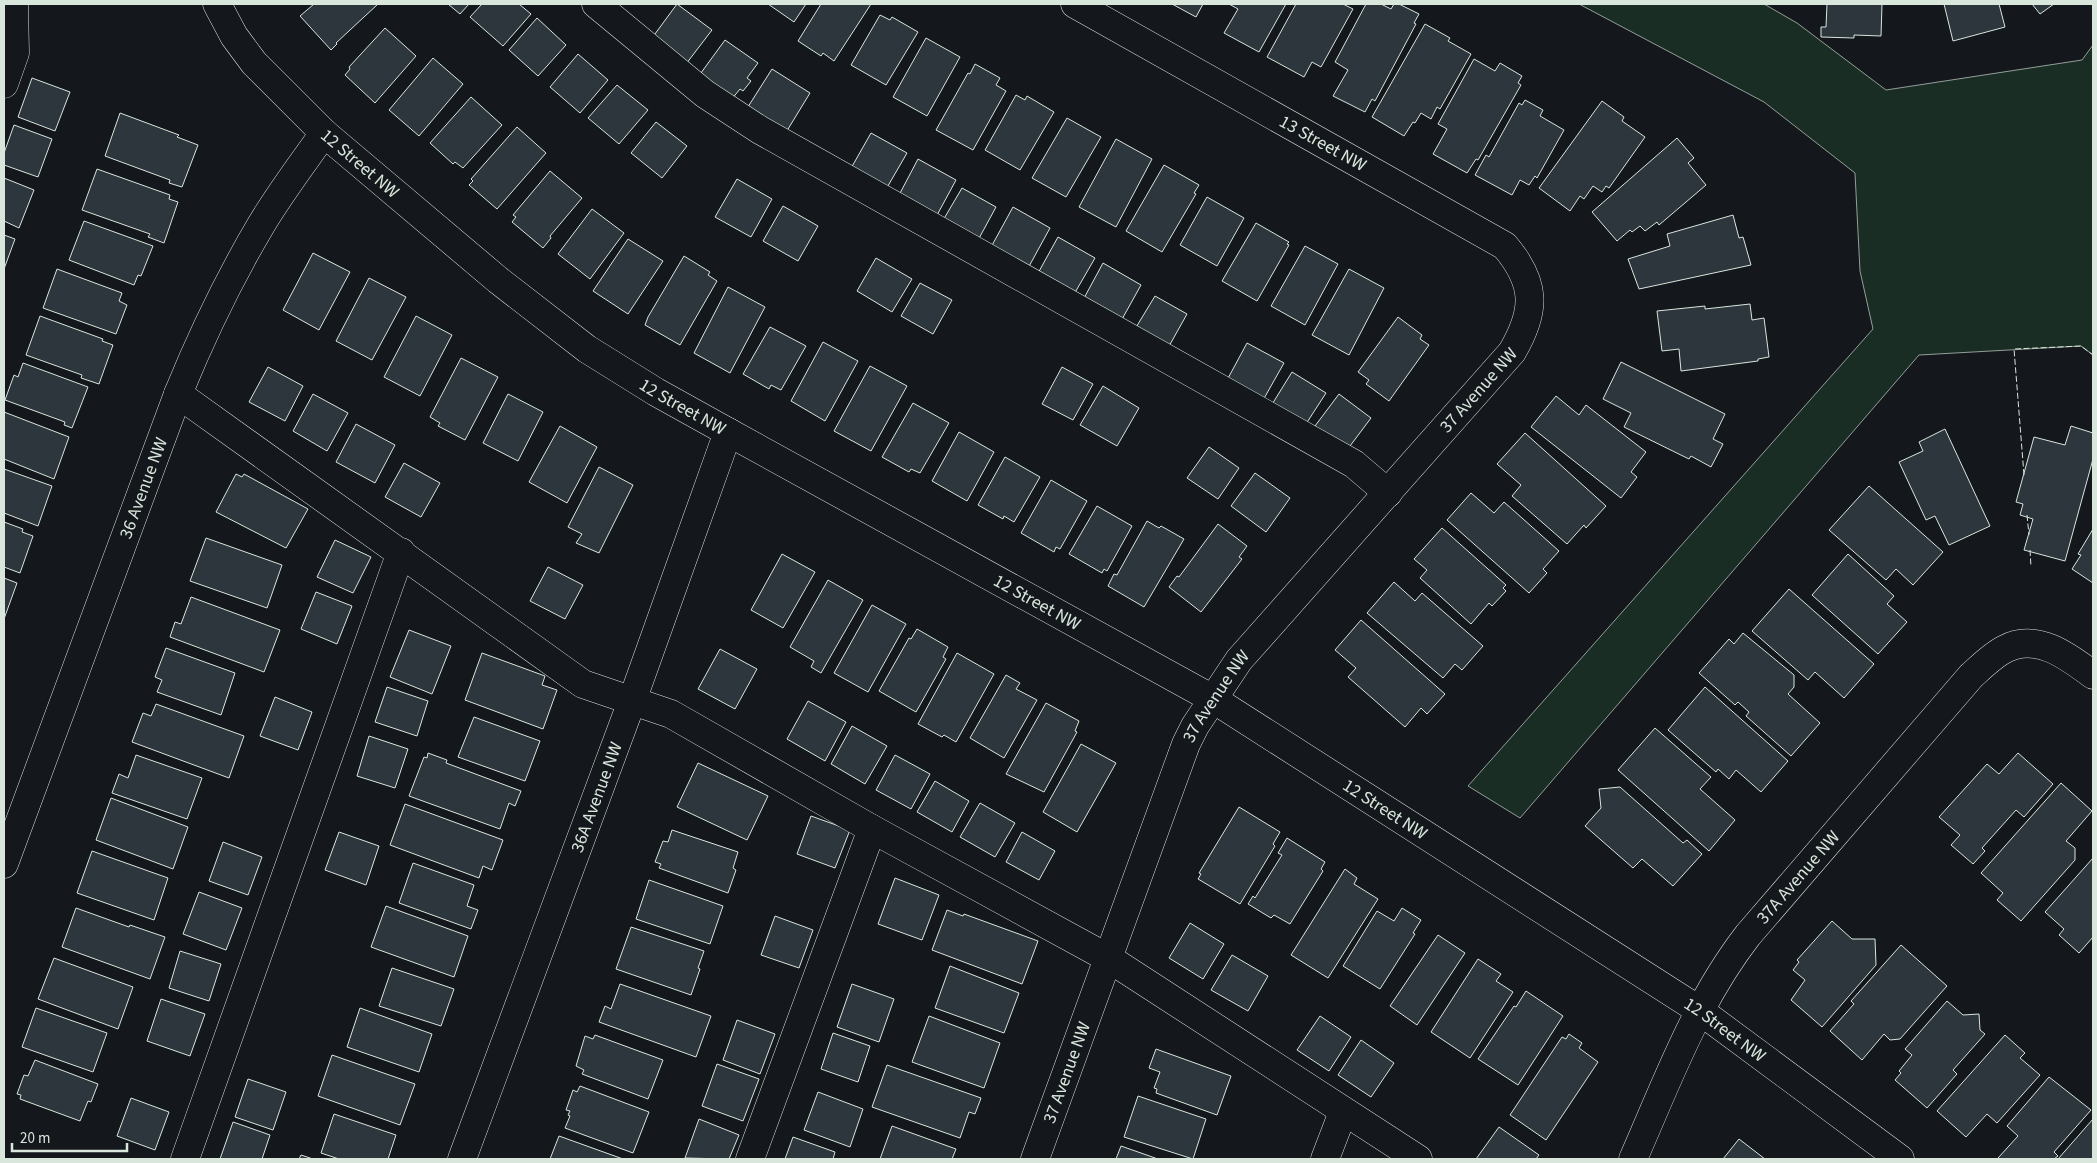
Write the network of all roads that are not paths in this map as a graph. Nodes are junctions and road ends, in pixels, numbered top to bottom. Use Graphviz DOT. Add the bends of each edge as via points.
graph roads {
  1 [pos="14,4"];
  2 [pos="217,4"];
  3 [pos="596,4"];
  4 [pos="1075,4"];
  5 [pos="4,84"];
  6 [pos="324,133"];
  7 [pos="1529,314"];
  8 [pos="178,394"];
  9 [pos="728,432"];
  10 [pos="1388,493"];
  11 [pos="401,552"];
  12 [pos="2093,675"];
  13 [pos="1213,699"];
  14 [pos="632,700"];
  15 [pos="872,829"];
  16 [pos="4,864"];
  17 [pos="1108,958"];
  18 [pos="1699,1010"];
  19 [pos="1343,1112"];
  20 [pos="185,1159"];
  21 [pos="462,1159"];
  22 [pos="750,1159"];
  23 [pos="1035,1159"];
  24 [pos="1325,1159"];
  25 [pos="1418,1159"];
  26 [pos="1633,1159"];
  27 [pos="1900,1159"];
  1 -- 5 [label="street" via="15,52"];
  2 -- 6 [label="street, 12 Street NW" via="234,36 254,62"];
  3 -- 10 [label="street" via="705,94 760,130 1354,464"];
  4 -- 7 [label="street, 13 Street NW" via="1505,246 1527,279"];
  6 -- 8 [label="street, 36 Avenue NW" via="262,223 231,278"];
  6 -- 9 [label="street, 12 Street NW" via="498,280 587,349"];
  7 -- 10 [label="street, 37 Avenue NW" via="1523,334 1512,352"];
  8 -- 11 [label="street"];
  8 -- 16 [label="street, 36 Avenue NW"];
  9 -- 13 [label="street, 12 Street NW"];
  9 -- 14 [label="street, 36A Avenue NW"];
  10 -- 13 [label="street, 37 Avenue NW" via="1240,660"];
  11 -- 14 [label="street" via="583,684"];
  11 -- 20 [label="street"];
  12 -- 18 [label="street, 37A Avenue NW" via="2057,650 2023,643 2005,648 1972,676 1748,935 1727,962"];
  13 -- 17 [label="street, 37 Avenue NW" via="1186,744"];
  13 -- 18 [label="street, 12 Street NW"];
  14 -- 15 [label="street" via="671,714"];
  14 -- 21 [label="street, 36A Avenue NW"];
  15 -- 17 [label="street"];
  15 -- 22 [label="street"];
  17 -- 19 [label="street"];
  17 -- 23 [label="street, 37 Avenue NW"];
  18 -- 26 [label="street, 37A Avenue NW"];
  18 -- 27 [label="street, 12 Street NW"];
  19 -- 24 [label="street"];
  19 -- 25 [label="street"];
}
